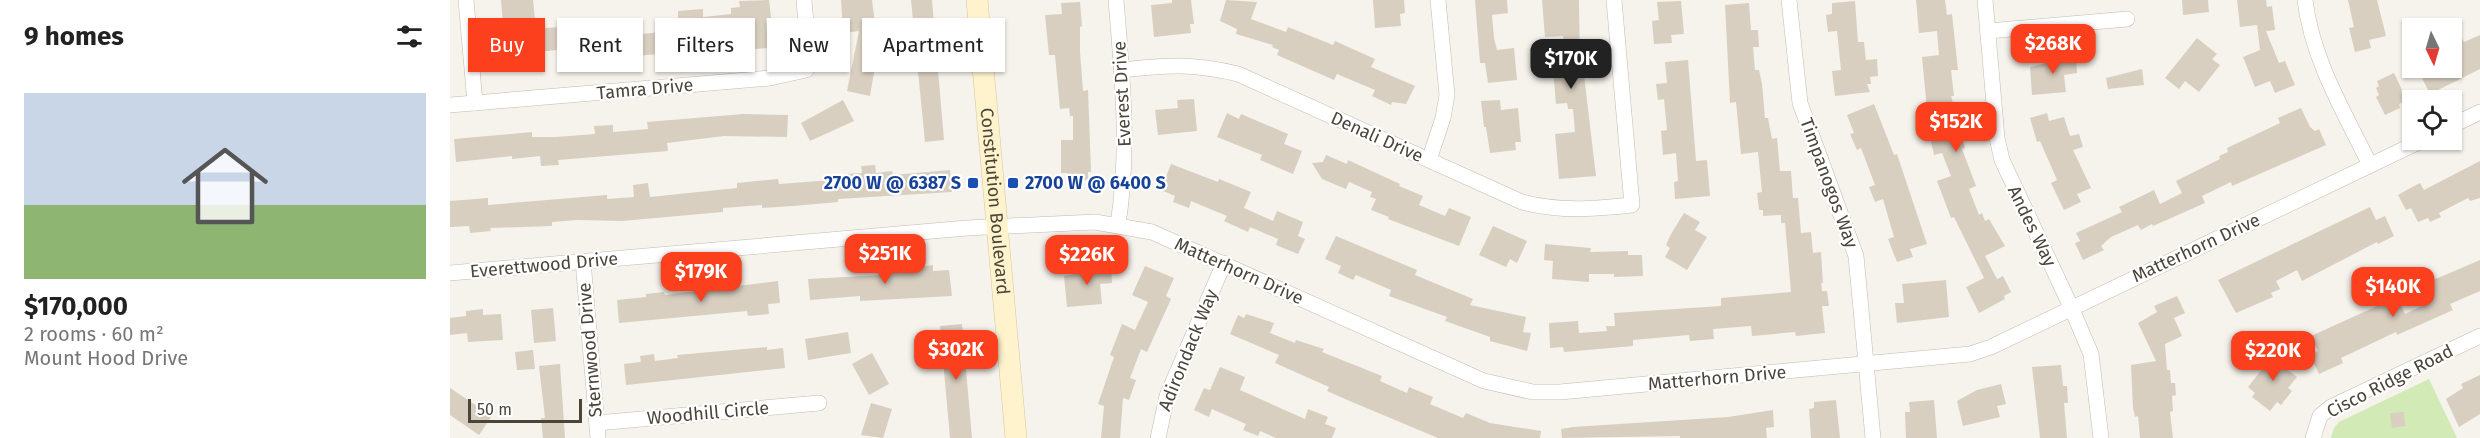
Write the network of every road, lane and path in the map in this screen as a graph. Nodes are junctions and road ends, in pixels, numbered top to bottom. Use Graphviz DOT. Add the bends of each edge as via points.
graph roads {
  1 [pos="466,0"];
  2 [pos="804,0"];
  3 [pos="977,0"];
  4 [pos="1116,0"];
  5 [pos="1438,0"];
  6 [pos="1614,0"];
  7 [pos="1788,0"];
  8 [pos="1985,0"];
  9 [pos="2305,0"];
  10 [pos="2127,19"];
  11 [pos="1988,31"];
  12 [pos="1122,70"];
  13 [pos="475,103"];
  14 [pos="450,105"];
  15 [pos="2480,112"];
  16 [pos="2462,121"];
  17 [pos="2402,150"];
  18 [pos="1429,160"];
  19 [pos="2370,165"];
  20 [pos="1119,224"];
  21 [pos="997,227"];
  22 [pos="583,261"];
  23 [pos="1224,263"];
  24 [pos="450,273"];
  25 [pos="2071,307"];
  26 [pos="2480,336"];
  27 [pos="1867,364"];
  28 [pos="819,403"];
  29 [pos="597,430"];
  30 [pos="1016,438"];
  31 [pos="1158,438"];
  32 [pos="1873,438"];
  33 [pos="2101,438"];
  34 [pos="2313,438"];
  1 -- 13 [label="street"];
  2 -- 13 [label="street, Tamra Drive" via="806,70 770,78"];
  3 -- 21 [label="main road, Constitution Boulevard"];
  4 -- 12 [label="street, Everest Drive"];
  5 -- 18 [label="street" via="1447,95"];
  6 -- 18 [label="street, Denali Drive" via="1632,205 1550,209 1522,201"];
  7 -- 27 [label="street, Timpanogos Way" via="1800,103 1856,256"];
  8 -- 11 [label="street, Andes Way"];
  9 -- 19 [label="street" via="2319,60"];
  10 -- 11 [label="street"];
  11 -- 25 [label="street, Andes Way" via="2002,160"];
  12 -- 18 [label="street, Denali Drive" via="1201,65 1238,74"];
  12 -- 20 [label="street, Everest Drive" via="1126,145"];
  13 -- 14 [label="street, Tamra Drive"];
  15 -- 16 [label="street"];
  17 -- 19 [label="street, Matterhorn Drive"];
  19 -- 25 [label="street, Matterhorn Drive"];
  20 -- 21 [label="street, Matterhorn Drive"];
  20 -- 23 [label="street, Matterhorn Drive" via="1152,232"];
  21 -- 22 [label="street, Everettwood Drive"];
  21 -- 30 [label="main road, Constitution Boulevard"];
  22 -- 24 [label="street, Everettwood Drive"];
  22 -- 29 [label="street, Sternwood Drive"];
  23 -- 27 [label="street, Matterhorn Drive" via="1430,358 1512,389 1560,392"];
  23 -- 31 [label="street, Adirondack Way" via="1167,396"];
  25 -- 27 [label="street, Matterhorn Drive" via="1970,354"];
  25 -- 33 [label="street, Andes Way" via="2091,354"];
  26 -- 34 [label="street, Cisco Ridge Road" via="2331,407 2320,416"];
  27 -- 32 [label="street, Timpanogos Way"];
  28 -- 29 [label="street, Woodhill Circle"];
}
